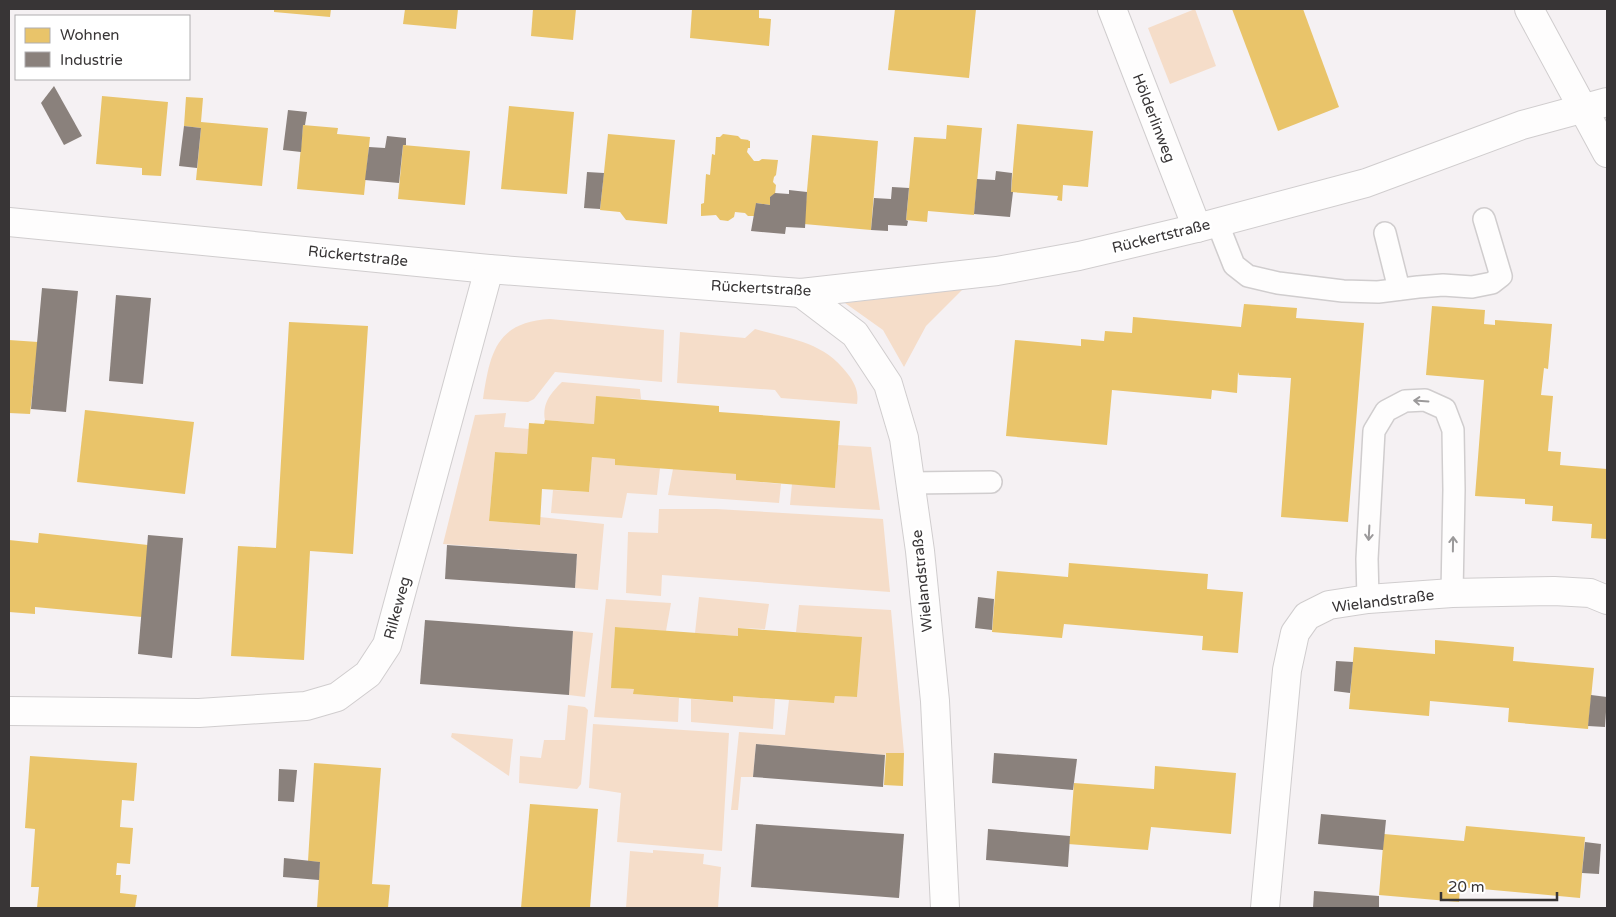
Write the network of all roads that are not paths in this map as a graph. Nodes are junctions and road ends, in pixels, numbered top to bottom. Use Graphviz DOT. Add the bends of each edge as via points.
graph roads {
  1 [pos="1112,9"];
  2 [pos="1529,9"];
  3 [pos="1595,106"];
  4 [pos="1607,154"];
  5 [pos="1484,220"];
  6 [pos="9,222"];
  7 [pos="1207,225"];
  8 [pos="1386,234"];
  9 [pos="489,269"];
  10 [pos="1400,289"];
  11 [pos="801,293"];
  12 [pos="991,482"];
  13 [pos="910,483"];
  14 [pos="1452,593"];
  15 [pos="1368,600"];
  16 [pos="1607,600"];
  17 [pos="9,711"];
  18 [pos="945,908"];
  19 [pos="1265,908"];
  1 -- 7 [label="street, Hölderlinweg"];
  2 -- 3 [label="street"];
  3 -- 4 [label="street"];
  3 -- 7 [label="street, Rückertstraße" via="1522,125 1366,183"];
  5 -- 10 [label="lane" via="1501,276 1492,283 1472,287 1443,285"];
  6 -- 9 [label="street, Rückertstraße"];
  7 -- 10 [label="lane" via="1234,265 1248,276 1343,291"];
  7 -- 11 [label="street, Rückertstraße" via="997,272"];
  8 -- 10 [label="lane"];
  9 -- 11 [label="street, Rückertstraße"];
  9 -- 17 [label="street, Rilkeweg" via="387,645 368,674 337,697 306,706 199,713"];
  11 -- 13 [label="street, Wielandstraße" via="855,334 888,384 904,438"];
  12 -- 13 [label="lane"];
  13 -- 18 [label="street, Wielandstraße" via="935,701"];
  14 -- 15 [label="street, Wielandstraße"];
  14 -- 15 [label="lane, one-way" via="1453,430 1445,409 1425,400 1405,402 1386,411 1374,431"];
  14 -- 16 [label="street, Wielandstraße" via="1554,591 1590,593"];
  15 -- 19 [label="street, Wielandstraße" via="1329,605 1307,616 1295,633 1287,670"];
}
